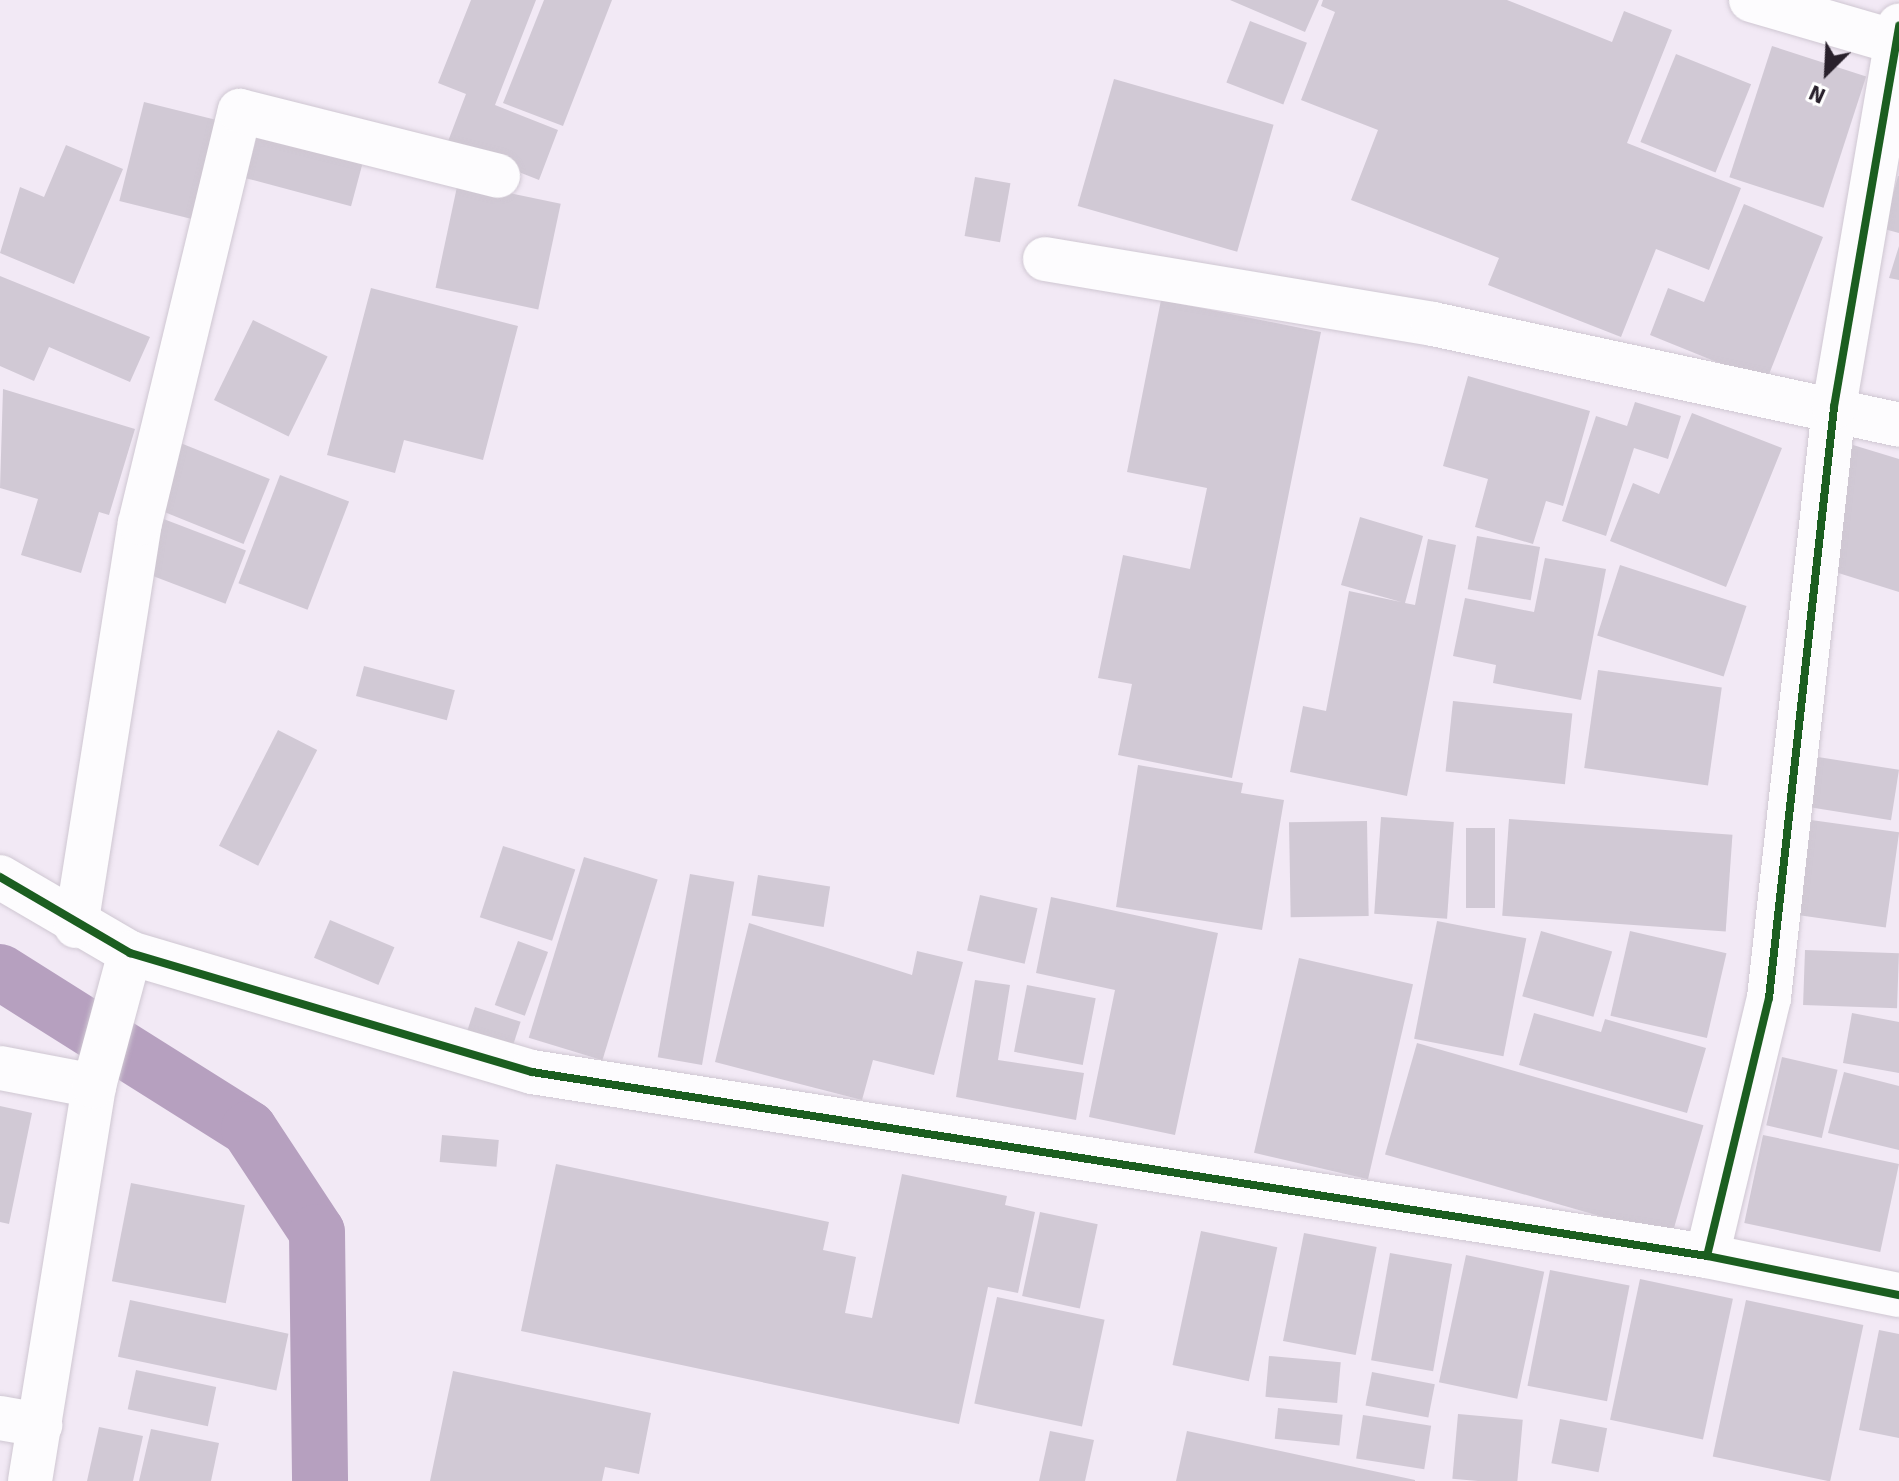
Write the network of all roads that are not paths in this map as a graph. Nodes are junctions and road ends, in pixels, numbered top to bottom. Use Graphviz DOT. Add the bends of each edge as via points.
graph roads {
  1 [pos="1751,0"];
  2 [pos="1898,37"];
  3 [pos="498,176"];
  4 [pos="1045,259"];
  5 [pos="1834,407"];
  6 [pos="1899,425"];
  7 [pos="0,877"];
  8 [pos="76,926"];
  9 [pos="130,956"];
  10 [pos="0,1068"];
  11 [pos="95,1084"];
  12 [pos="1707,1256"];
  13 [pos="1899,1295"];
  14 [pos="20,1421"];
  15 [pos="30,1481"];
  1 -- 2 [label="street"];
  2 -- 5 [label="street"];
  3 -- 8 [label="street" via="240,111 140,523"];
  4 -- 5 [label="street" via="1433,324"];
  5 -- 6 [label="street"];
  5 -- 12 [label="street" via="1769,998"];
  7 -- 8 [label="street"];
  8 -- 9 [label="street"];
  9 -- 11 [label="street"];
  9 -- 12 [label="street" via="532,1072"];
  10 -- 11 [label="street"];
  11 -- 14 [label="street"];
  12 -- 13 [label="street"];
  14 -- 15 [label="street"];
}
